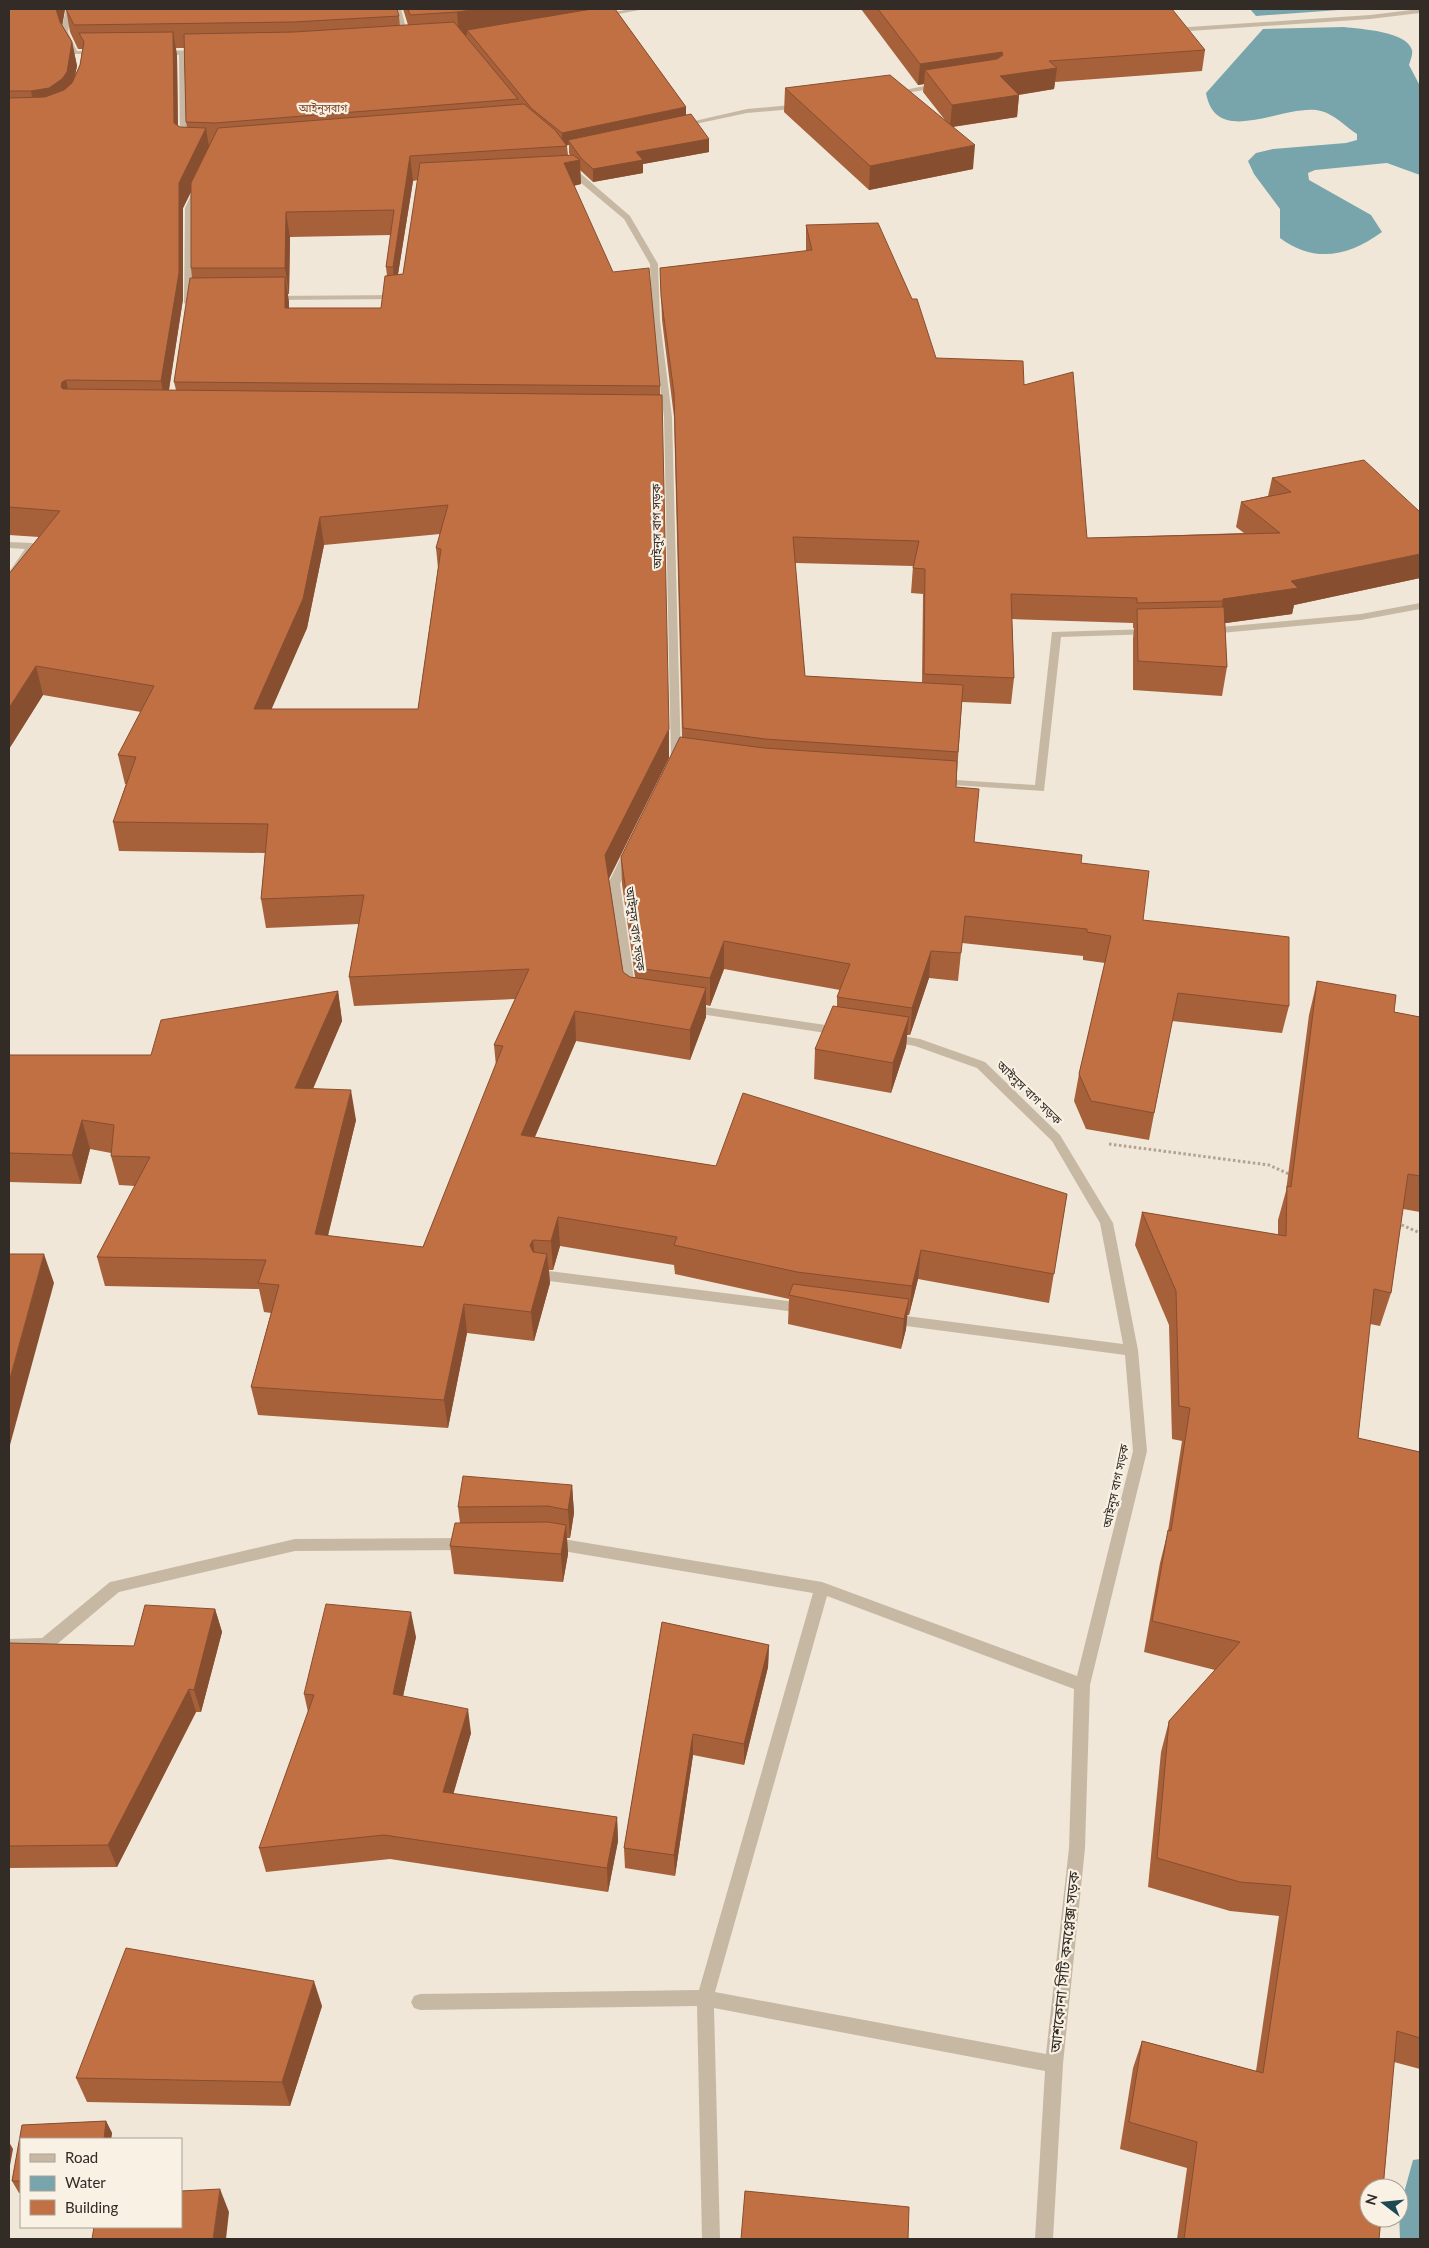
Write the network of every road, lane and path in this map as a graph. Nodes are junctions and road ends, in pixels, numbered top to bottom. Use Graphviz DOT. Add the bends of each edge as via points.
graph roads {
  1 [pos="69,9"];
  2 [pos="398,9"];
  3 [pos="642,9"];
  4 [pos="1420,12"];
  5 [pos="592,16"];
  6 [pos="1162,26"];
  7 [pos="417,43"];
  8 [pos="399,44"];
  9 [pos="408,44"];
  10 [pos="211,52"];
  11 [pos="104,53"];
  12 [pos="153,53"];
  13 [pos="182,53"];
  14 [pos="948,84"];
  15 [pos="881,95"];
  16 [pos="815,105"];
  17 [pos="670,128"];
  18 [pos="189,150"];
  19 [pos="566,159"];
  20 [pos="201,182"];
  21 [pos="403,288"];
  22 [pos="266,298"];
  23 [pos="189,299"];
  24 [pos="198,299"];
  25 [pos="187,309"];
  26 [pos="9,545"];
  27 [pos="9,579"];
  28 [pos="1420,606"];
  29 [pos="1164,632"];
  30 [pos="1194,632"];
  31 [pos="667,775"];
  32 [pos="931,782"];
  33 [pos="634,842"];
  34 [pos="641,1001"];
  35 [pos="680,1007"];
  36 [pos="848,1032"];
  37 [pos="877,1036"];
  38 [pos="1056,1138"];
  39 [pos="1296,1177"];
  40 [pos="1394,1221"];
  41 [pos="1420,1233"];
  42 [pos="541,1275"];
  43 [pos="816,1310"];
  44 [pos="875,1317"];
  45 [pos="1131,1350"];
  46 [pos="531,1543"];
  47 [pos="482,1544"];
  48 [pos="822,1588"];
  49 [pos="9,1646"];
  50 [pos="1082,1685"];
  51 [pos="706,1998"];
  52 [pos="420,2002"];
  53 [pos="1054,2064"];
  54 [pos="711,2239"];
  55 [pos="1044,2239"];
  1 -- 11 [label="street" via="62,26 66,40 77,56"];
  2 -- 9 [label="street"];
  3 -- 5 [label="street"];
  4 -- 6 [label="street" via="1189,29"];
  7 -- 9 [label="street"];
  8 -- 9 [label="street"];
  10 -- 13 [label="street"];
  12 -- 13 [label="street"];
  13 -- 18 [label="street" via="184,148"];
  14 -- 15 [label="street"];
  16 -- 17 [label="street" via="747,111"];
  19 -- 31 [label="street, আইনুস বাগ সড়ক" via="573,175 627,218 654,264 680,759"];
  20 -- 23 [label="street" via="189,208"];
  21 -- 22 [label="street" via="401,297"];
  23 -- 24 [label="street"];
  23 -- 25 [label="street"];
  26 -- 27 [label="street" via="32,546"];
  28 -- 30 [label="street" via="1361,617"];
  29 -- 32 [label="street" via="1056,634 1040,789"];
  33 -- 34 [label="street, আইনুস বাগ সড়ক" via="614,884 631,1000"];
  35 -- 36 [label="street"];
  37 -- 38 [label="street, আইনুস বাগ সড়ক" via="916,1042 981,1065"];
  38 -- 39 [label="path" via="1269,1165"];
  38 -- 45 [label="street, আইনুস বাগ সড়ক" via="1106,1223"];
  40 -- 41 [label="path"];
  42 -- 43 [label="street"];
  44 -- 45 [label="street"];
  45 -- 50 [label="street, আইনুস বাগ সড়ক" via="1140,1451"];
  46 -- 48 [label="street" via="551,1543"];
  47 -- 49 [label="street" via="295,1545 115,1587 46,1645"];
  48 -- 50 [label="street"];
  48 -- 51 [label="street"];
  50 -- 53 [label="street, আশকোনা সিটি কমপ্লেক্স সড়ক" via="1077,1848"];
  51 -- 52 [label="street"];
  51 -- 53 [label="street"];
  51 -- 54 [label="street"];
  53 -- 55 [label="street, আশকোনা সিটি কমপ্লেক্স সড়ক"];
}
